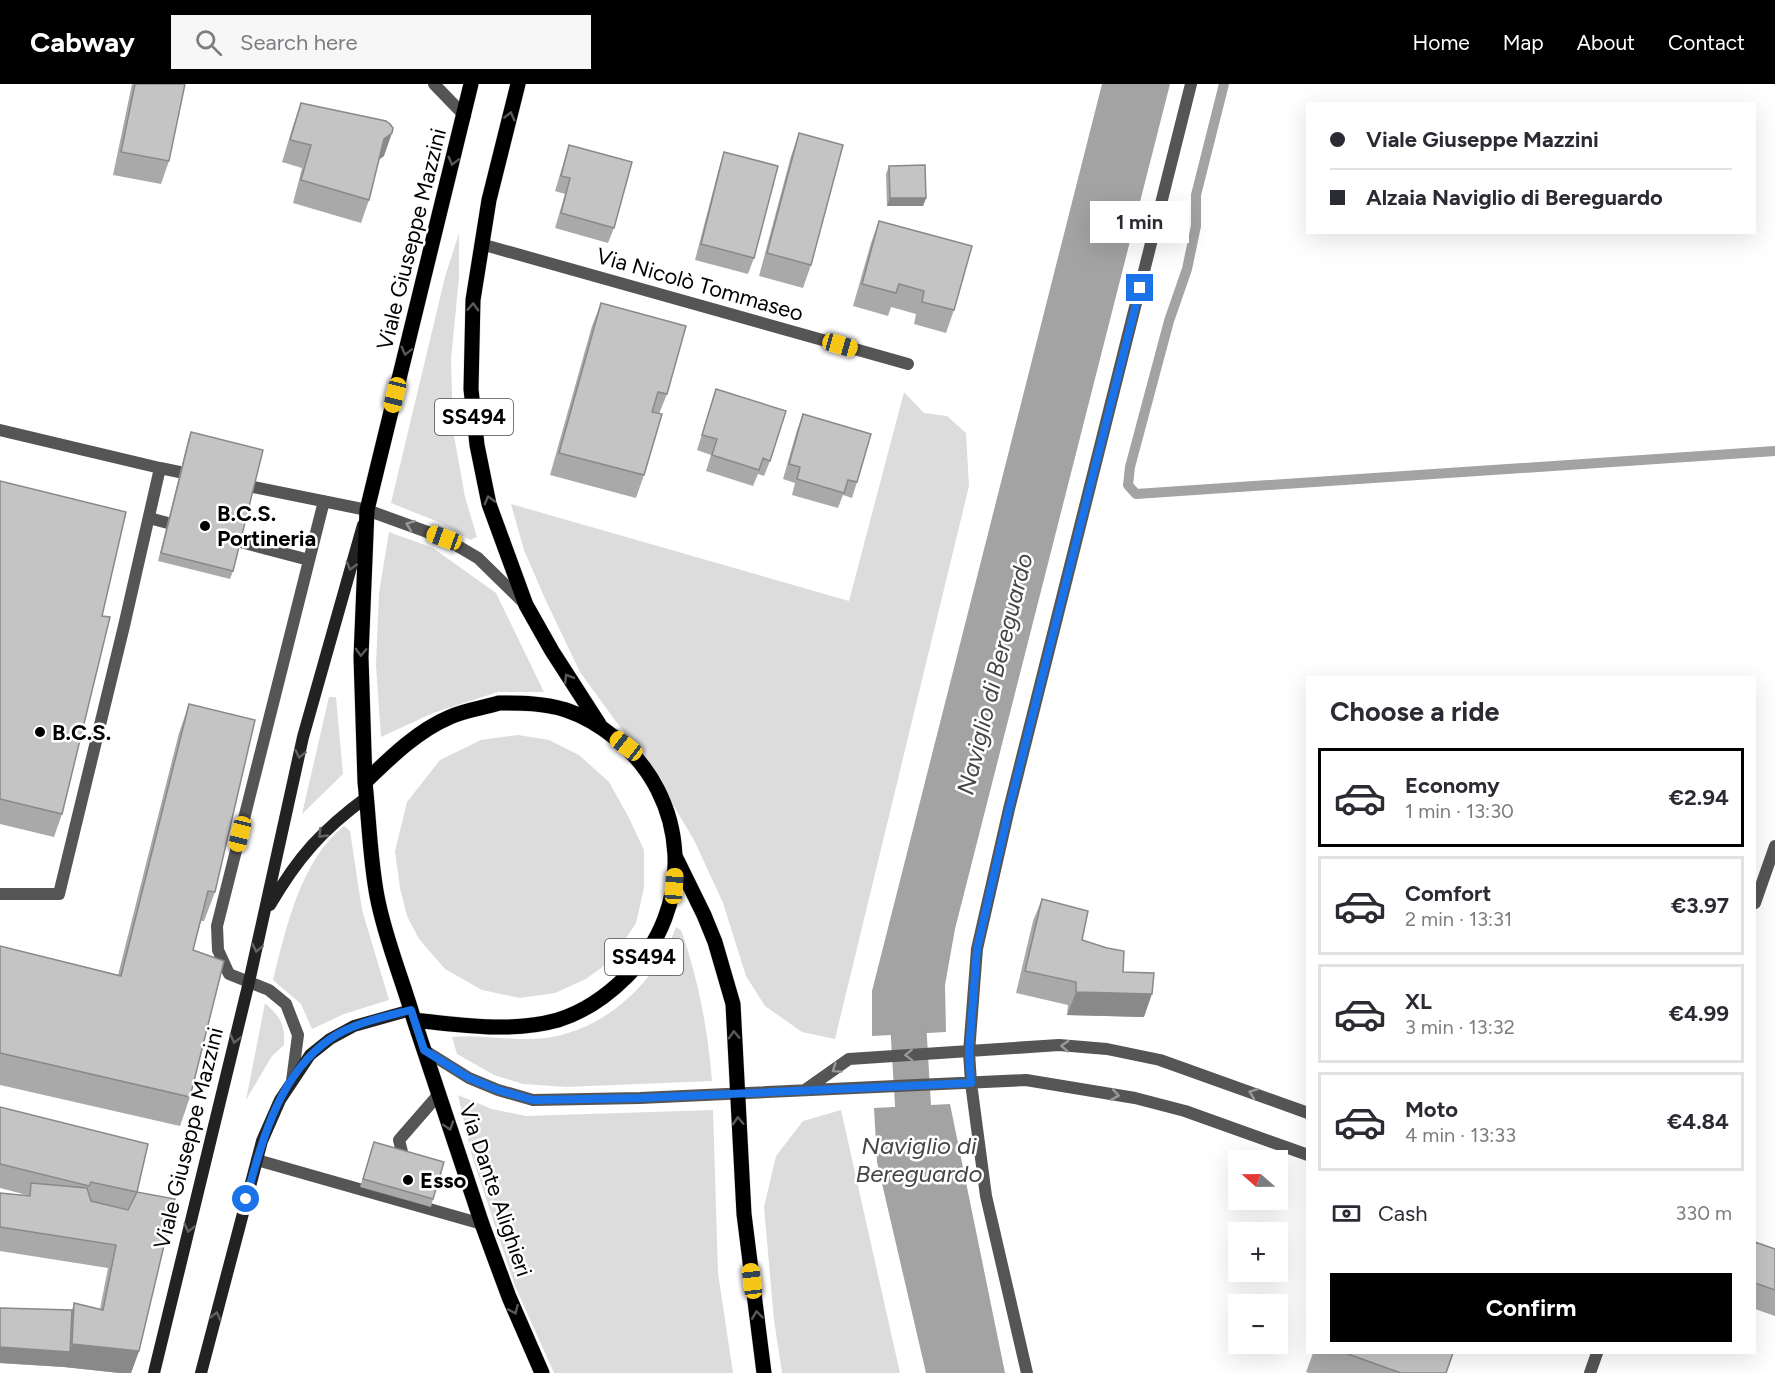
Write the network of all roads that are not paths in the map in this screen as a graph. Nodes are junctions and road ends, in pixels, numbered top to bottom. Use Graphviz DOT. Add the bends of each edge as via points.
graph roads {
  1 [pos="434,84"];
  2 [pos="471,84"];
  3 [pos="518,84"];
  4 [pos="1191,84"];
  5 [pos="465,116"];
  6 [pos="481,244"];
  7 [pos="908,364"];
  8 [pos="0,430"];
  9 [pos="160,468"];
  10 [pos="204,477"];
  11 [pos="226,482"];
  12 [pos="324,501"];
  13 [pos="367,510"];
  14 [pos="149,518"];
  15 [pos="193,529"];
  16 [pos="214,535"];
  17 [pos="309,560"];
  18 [pos="526,605"];
  19 [pos="600,726"];
  20 [pos="366,790"];
  21 [pos="1775,846"];
  22 [pos="676,857"];
  23 [pos="0,894"];
  24 [pos="1756,900"];
  25 [pos="264,913"];
  26 [pos="249,982"];
  27 [pos="413,1015"];
  28 [pos="424,1050"];
  29 [pos="969,1052"];
  30 [pos="292,1081"];
  31 [pos="971,1083"];
  32 [pos="804,1091"];
  33 [pos="737,1093"];
  34 [pos="439,1094"];
  35 [pos="1306,1112"];
  36 [pos="1306,1154"];
  37 [pos="257,1160"];
  38 [pos="407,1172"];
  39 [pos="482,1224"];
  40 [pos="1597,1354"];
  41 [pos="154,1373"];
  42 [pos="201,1373"];
  43 [pos="542,1373"];
  44 [pos="764,1373"];
  45 [pos="1027,1373"];
  46 [pos="1590,1373"];
  1 -- 5 [label="street"];
  2 -- 5 [label="main road, Viale Giuseppe Mazzini"];
  6 -- 3 [label="main road, Viale Giuseppe Mazzini / SS494, one-way"];
  4 -- 29 [label="street" via="1009,809 977,949"];
  5 -- 13 [label="main road, Viale Giuseppe Mazzini, one-way"];
  6 -- 7 [label="street, Via Nicolò Tommaseo"];
  18 -- 6 [label="main road, Viale Giuseppe Mazzini / SS494, one-way" via="489,504 477,445 471,389 473,300"];
  8 -- 9 [label="street"];
  9 -- 10 [label="street"];
  9 -- 14 [label="street"];
  11 -- 12 [label="street"];
  12 -- 13 [label="street"];
  12 -- 17 [label="street"];
  18 -- 13 [label="street, one-way" via="478,558 444,538"];
  13 -- 20 [label="main road, Viale Giuseppe Mazzini, one-way" via="361,657"];
  13 -- 25 [label="street, Viale Giuseppe Mazzini, one-way" via="303,737"];
  14 -- 15 [label="street"];
  14 -- 23 [label="street" via="59,894"];
  16 -- 17 [label="street"];
  17 -- 26 [label="street" via="217,926 218,950 229,974"];
  19 -- 18 [label="main road, Viale Giuseppe Mazzini / SS494, one-way"];
  19 -- 20 [label="main road, Viale Giuseppe Mazzini / SS494" via="566,710 535,703 499,703 450,717 420,735 391,758"];
  19 -- 22 [label="main road, Viale Giuseppe Mazzini / SS494" via="626,746 648,771 667,810"];
  20 -- 25 [label="street, Viale Giuseppe Mazzini, one-way" via="310,846"];
  20 -- 27 [label="main road, Viale Giuseppe Mazzini" via="377,897"];
  21 -- 24 [label="street"];
  22 -- 27 [label="main road, Viale Giuseppe Mazzini / SS494" via="674,886 656,940 639,964 590,1005 560,1020 524,1027 490,1027"];
  33 -- 22 [label="main road, SS494, one-way" via="733,1004 715,942"];
  25 -- 26 [label="street, Viale Giuseppe Mazzini, one-way"];
  26 -- 30 [label="street" via="269,990 286,1004 298,1035"];
  26 -- 41 [label="street, Viale Giuseppe Mazzini, one-way"];
  27 -- 28 [label="main road, Via Dante Alighieri"];
  27 -- 30 [label="street, Viale Giuseppe Mazzini" via="354,1026 330,1039 310,1055"];
  28 -- 33 [label="street" via="469,1078 533,1100"];
  28 -- 34 [label="main road, Via Dante Alighieri"];
  29 -- 31 [label="street"];
  29 -- 32 [label="street, one-way" via="849,1059"];
  35 -- 29 [label="street, one-way" via="1160,1060 1107,1049 1059,1045"];
  30 -- 37 [label="street, Viale Giuseppe Mazzini" via="270,1121"];
  31 -- 32 [label="street"];
  31 -- 36 [label="street, one-way" via="1026,1080 1135,1098 1185,1111"];
  31 -- 45 [label="street" via="986,1196"];
  32 -- 33 [label="street"];
  44 -- 33 [label="main road, SS494, one-way" via="744,1215"];
  34 -- 38 [label="street" via="399,1140"];
  34 -- 39 [label="main road, Via Dante Alighieri, one-way"];
  37 -- 39 [label="street" via="414,1199"];
  42 -- 37 [label="street, Viale Giuseppe Mazzini, one-way"];
  39 -- 43 [label="main road, Via Dante Alighieri, one-way"];
  40 -- 46 [label="street"];
}
